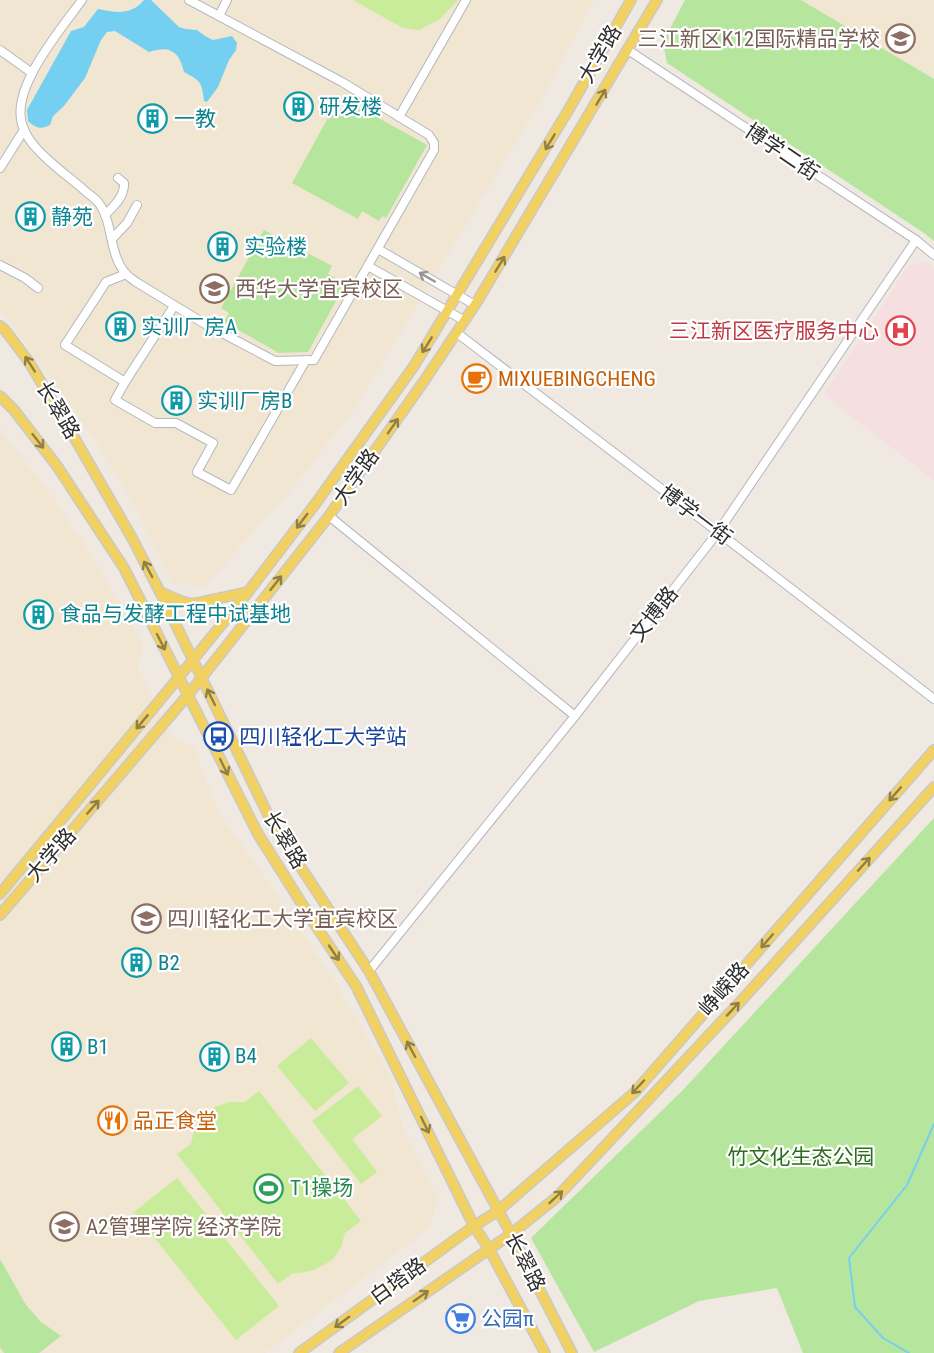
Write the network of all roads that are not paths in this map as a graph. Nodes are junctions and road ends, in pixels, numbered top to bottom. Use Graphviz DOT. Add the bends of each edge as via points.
graph roads {
  1 [pos="82,0"];
  2 [pos="189,0"];
  3 [pos="227,0"];
  4 [pos="466,0"];
  5 [pos="631,0"];
  6 [pos="657,0"];
  7 [pos="219,16"];
  8 [pos="0,50"];
  9 [pos="628,50"];
  10 [pos="32,73"];
  11 [pos="399,117"];
  12 [pos="24,130"];
  13 [pos="0,168"];
  14 [pos="118,178"];
  15 [pos="137,206"];
  16 [pos="105,215"];
  17 [pos="112,239"];
  18 [pos="916,240"];
  19 [pos="378,249"];
  20 [pos="934,255"];
  21 [pos="0,265"];
  22 [pos="368,266"];
  23 [pos="126,274"];
  24 [pos="38,288"];
  25 [pos="458,294"];
  26 [pos="475,305"];
  27 [pos="174,306"];
  28 [pos="448,311"];
  29 [pos="465,321"];
  30 [pos="2,330"];
  31 [pos="457,333"];
  32 [pos="306,360"];
  33 [pos="125,382"];
  34 [pos="0,396"];
  35 [pos="329,516"];
  36 [pos="718,532"];
  37 [pos="160,592"];
  38 [pos="248,592"];
  39 [pos="193,660"];
  40 [pos="179,677"];
  41 [pos="202,678"];
  42 [pos="189,695"];
  43 [pos="934,699"];
  44 [pos="575,716"];
  45 [pos="934,750"];
  46 [pos="934,787"];
  47 [pos="0,894"];
  48 [pos="0,915"];
  49 [pos="369,971"];
  50 [pos="498,1212"];
  51 [pos="474,1226"];
  52 [pos="511,1234"];
  53 [pos="489,1249"];
  54 [pos="299,1353"];
  55 [pos="339,1353"];
  56 [pos="545,1353"];
  57 [pos="572,1353"];
  1 -- 10 [label="street"];
  2 -- 7 [label="street"];
  3 -- 7 [label="street"];
  4 -- 11 [label="street"];
  5 -- 25 [label="main road, 大学路, one-way"];
  6 -- 9 [label="main road, 大学路"];
  7 -- 11 [label="street"];
  8 -- 10 [label="street"];
  9 -- 18 [label="street, 博学二街"];
  26 -- 9 [label="main road, 大学路, one-way"];
  10 -- 12 [label="street" via="21,101"];
  11 -- 19 [label="street" via="429,135 434,150"];
  12 -- 13 [label="street"];
  12 -- 16 [label="street" via="40,153 97,200"];
  14 -- 16 [label="street" via="124,183 124,192"];
  15 -- 17 [label="street"];
  16 -- 17 [label="street"];
  17 -- 23 [label="street"];
  18 -- 20 [label="street, 博学二街"];
  18 -- 36 [label="street, 文博路"];
  19 -- 22 [label="street"];
  25 -- 19 [label="street, one-way"];
  21 -- 24 [label="street"];
  22 -- 28 [label="street"];
  22 -- 32 [label="street" via="314,360"];
  23 -- 27 [label="street"];
  23 -- 33 [label="street" via="106,282 65,345"];
  25 -- 26 [label="street"];
  25 -- 28 [label="main road, 大学路"];
  26 -- 29 [label="main road, 大学路"];
  27 -- 32 [label="street" via="275,361"];
  27 -- 33 [label="street"];
  28 -- 29 [label="street"];
  28 -- 38 [label="main road, 大学路, one-way" via="414,366"];
  29 -- 31 [label="main road, 大学路"];
  37 -- 30 [label="main road, 长翠路, one-way" via="29,362"];
  35 -- 31 [label="main road, 大学路, one-way"];
  31 -- 36 [label="street, 博学一街"];
  32 -- 33 [label="street" via="231,490 197,472 213,443 176,423 155,423 115,400"];
  34 -- 40 [label="main road, 长翠路, one-way" via="57,466 124,568"];
  41 -- 35 [label="main road, 大学路, one-way"];
  35 -- 44 [label="street"];
  36 -- 43 [label="street, 博学一街"];
  36 -- 44 [label="street, 文博路"];
  37 -- 38 [label="main road" via="192,604"];
  37 -- 39 [label="main road, 长翠路"];
  38 -- 39 [label="main road, 大学路"];
  39 -- 40 [label="main road, 大学路"];
  39 -- 41 [label="main road, 长翠路"];
  40 -- 42 [label="main road, 长翠路"];
  40 -- 47 [label="main road, 大学路, one-way"];
  41 -- 42 [label="main road, 大学路"];
  49 -- 41 [label="main road, 长翠路, one-way" via="273,825"];
  48 -- 42 [label="main road, 大学路, one-way"];
  42 -- 51 [label="main road, 长翠路, one-way" via="258,834 356,986"];
  44 -- 49 [label="street, 文博路"];
  45 -- 50 [label="main road, 峥嵘路, one-way" via="635,1092"];
  52 -- 46 [label="main road, 峥嵘路, one-way" via="557,1197"];
  50 -- 49 [label="main road, 长翠路, one-way"];
  50 -- 51 [label="main road, 白塔路"];
  50 -- 52 [label="main road, 长翠路"];
  51 -- 53 [label="main road, 长翠路"];
  51 -- 54 [label="main road, 白塔路, one-way"];
  52 -- 53 [label="main road, 白塔路"];
  52 -- 57 [label="main road, 长翠路"];
  55 -- 53 [label="main road, 白塔路, one-way"];
  53 -- 56 [label="main road, 长翠路"];
}
